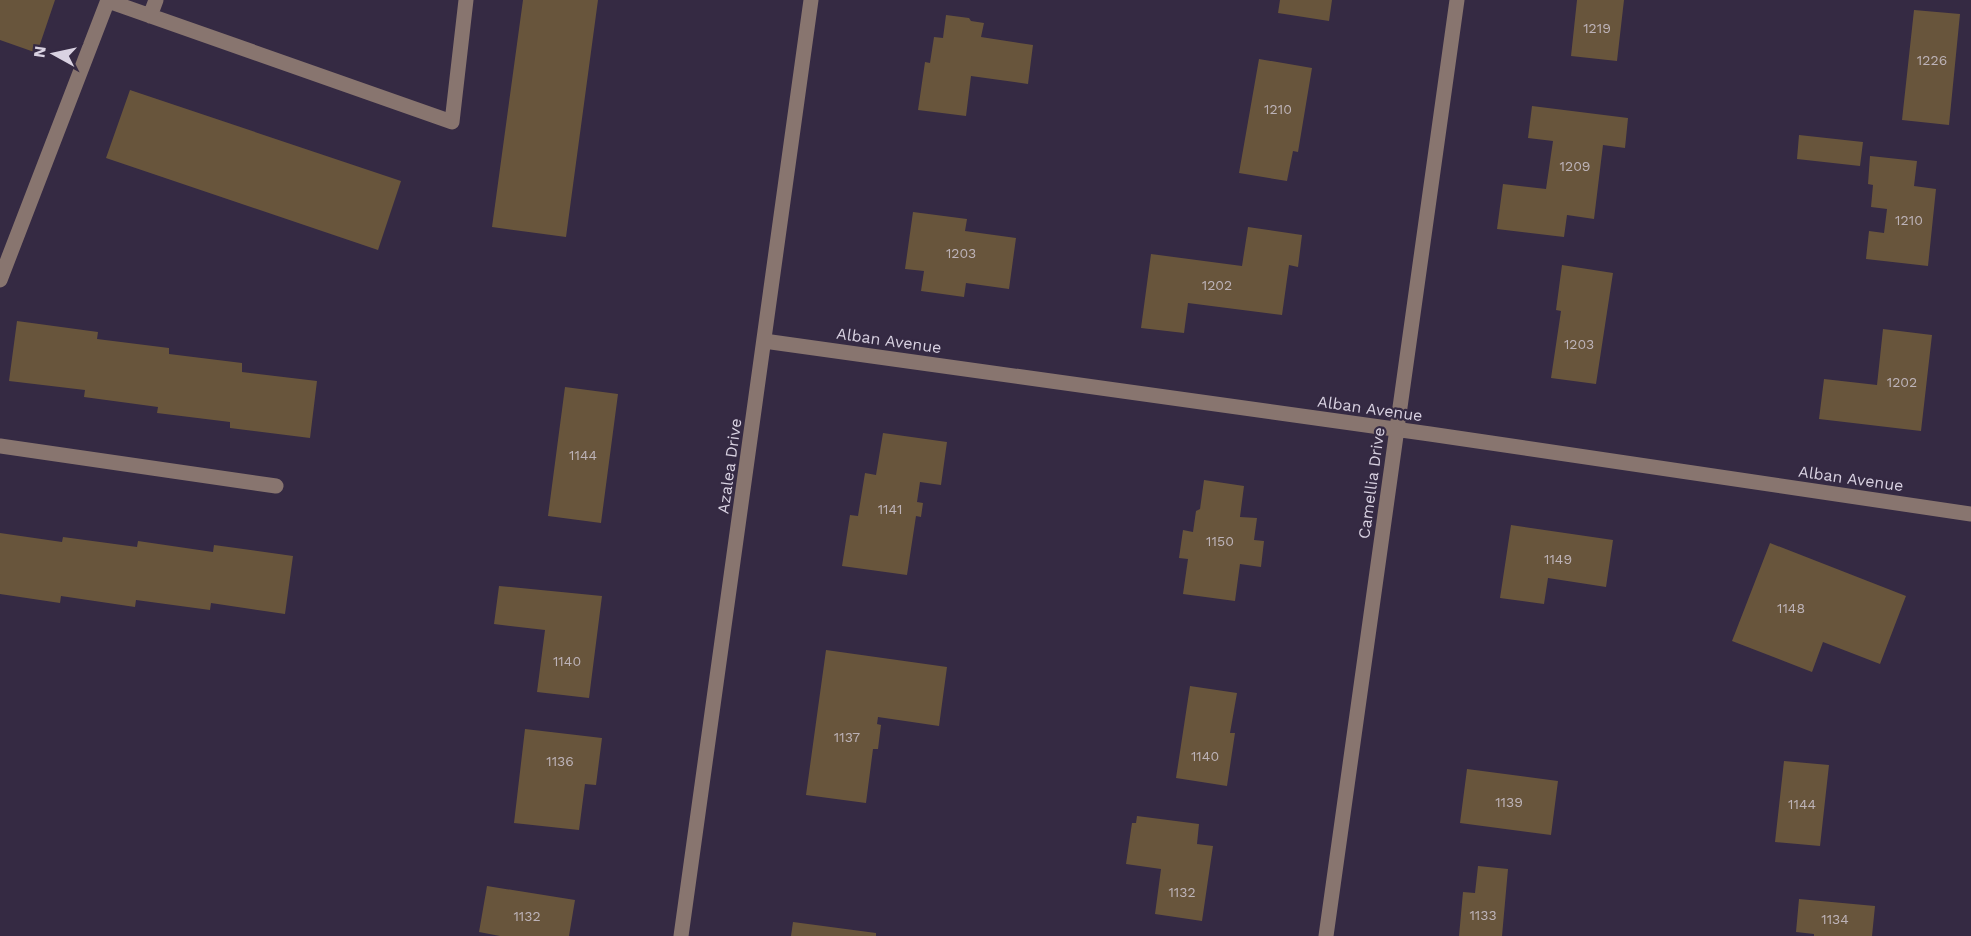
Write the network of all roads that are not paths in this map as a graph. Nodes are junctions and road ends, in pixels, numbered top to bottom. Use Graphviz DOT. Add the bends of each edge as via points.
graph roads {
  1 [pos="108,0"];
  2 [pos="156,0"];
  3 [pos="466,0"];
  4 [pos="811,0"];
  5 [pos="1457,0"];
  6 [pos="150,16"];
  7 [pos="0,280"];
  8 [pos="764,341"];
  9 [pos="1397,430"];
  10 [pos="0,446"];
  11 [pos="276,486"];
  12 [pos="1971,514"];
  13 [pos="681,936"];
  14 [pos="1326,936"];
  1 -- 6 [label="street"];
  1 -- 7 [label="street"];
  2 -- 6 [label="street"];
  3 -- 6 [label="street" via="452,123"];
  4 -- 8 [label="street, Azalea Drive"];
  5 -- 9 [label="street, Camellia Drive"];
  8 -- 9 [label="street, Alban Avenue"];
  8 -- 13 [label="street, Azalea Drive"];
  9 -- 12 [label="street, Alban Avenue"];
  9 -- 14 [label="street, Camellia Drive"];
  10 -- 11 [label="street"];
}
